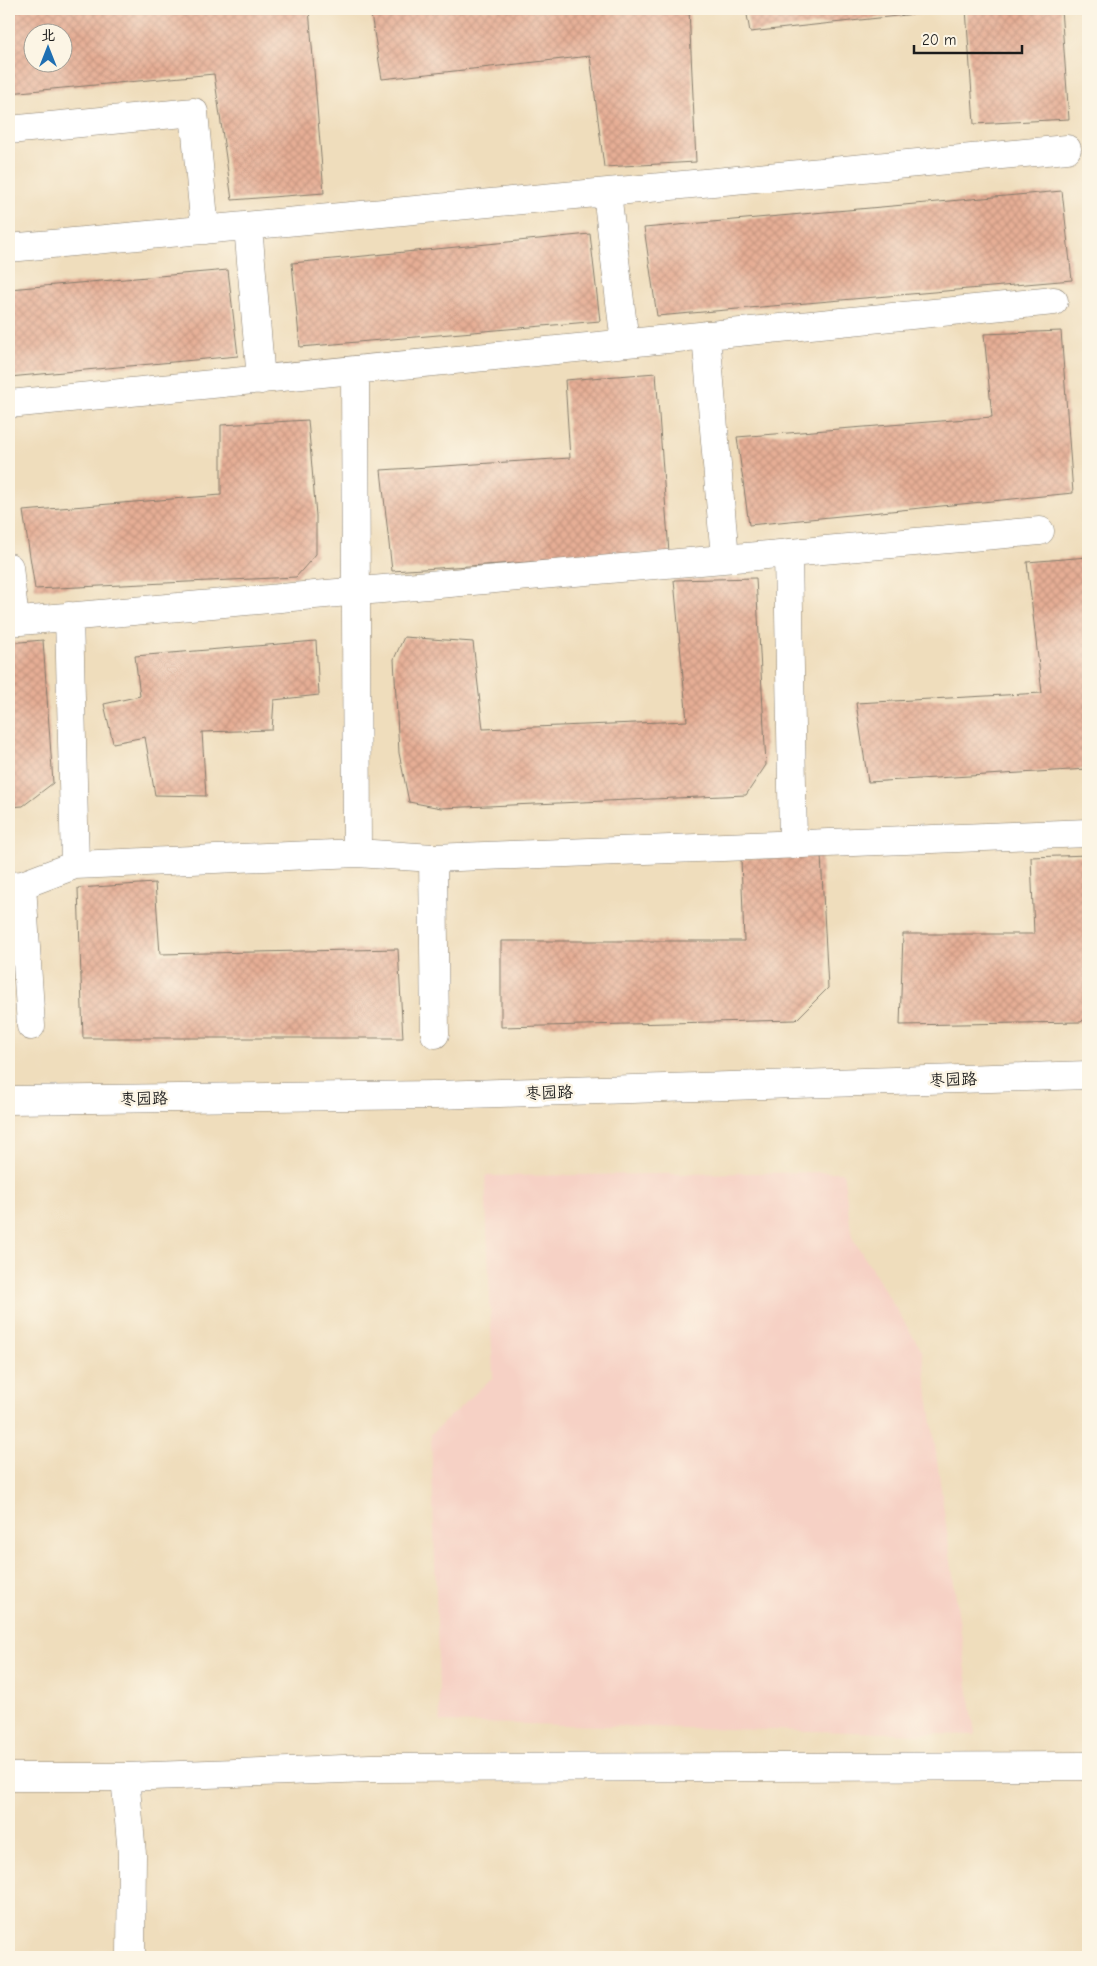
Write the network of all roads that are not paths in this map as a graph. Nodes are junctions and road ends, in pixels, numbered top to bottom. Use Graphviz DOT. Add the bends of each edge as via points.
graph roads {
  1 [pos="9,130"];
  2 [pos="1067,149"];
  3 [pos="607,193"];
  4 [pos="248,226"];
  5 [pos="205,230"];
  6 [pos="9,248"];
  7 [pos="1054,301"];
  8 [pos="706,335"];
  9 [pos="625,343"];
  10 [pos="355,370"];
  11 [pos="260,380"];
  12 [pos="9,404"];
  13 [pos="1040,531"];
  14 [pos="788,553"];
  15 [pos="725,558"];
  16 [pos="9,566"];
  17 [pos="356,590"];
  18 [pos="69,616"];
  19 [pos="12,621"];
  20 [pos="1088,833"];
  21 [pos="794,845"];
  22 [pos="357,853"];
  23 [pos="433,858"];
  24 [pos="75,865"];
  25 [pos="15,886"];
  26 [pos="31,1026"];
  27 [pos="435,1034"];
  28 [pos="1088,1075"];
  29 [pos="9,1100"];
  30 [pos="1088,1766"];
  31 [pos="9,1777"];
  32 [pos="125,1777"];
  33 [pos="132,1957"];
  1 -- 5 [label="street" via="194,112"];
  2 -- 3 [label="street"];
  3 -- 4 [label="street"];
  3 -- 9 [label="street"];
  4 -- 5 [label="street"];
  4 -- 11 [label="street"];
  5 -- 6 [label="street"];
  7 -- 8 [label="street"];
  8 -- 9 [label="street"];
  8 -- 15 [label="street"];
  9 -- 10 [label="street"];
  10 -- 11 [label="street"];
  10 -- 17 [label="street"];
  11 -- 12 [label="street"];
  13 -- 14 [label="street"];
  14 -- 15 [label="street"];
  14 -- 21 [label="street"];
  15 -- 17 [label="street"];
  16 -- 19 [label="street"];
  17 -- 18 [label="street"];
  17 -- 22 [label="street"];
  18 -- 19 [label="street"];
  18 -- 24 [label="street"];
  20 -- 21 [label="street"];
  21 -- 23 [label="street"];
  22 -- 23 [label="street"];
  22 -- 24 [label="street"];
  23 -- 27 [label="street"];
  24 -- 25 [label="street"];
  25 -- 26 [label="street"];
  28 -- 29 [label="street, 枣园路" via="436,1095"];
  30 -- 32 [label="street" via="370,1768"];
  31 -- 32 [label="street"];
  32 -- 33 [label="street" via="132,1854"];
}
